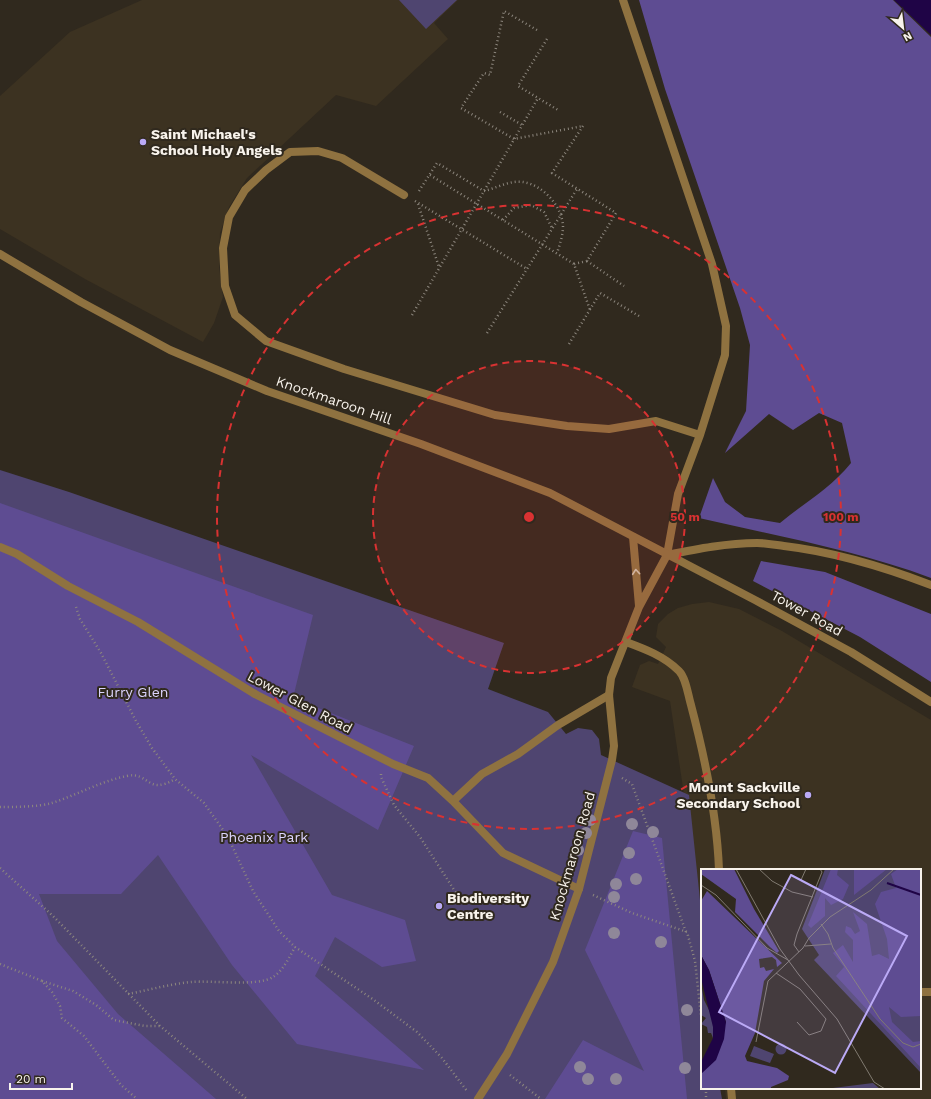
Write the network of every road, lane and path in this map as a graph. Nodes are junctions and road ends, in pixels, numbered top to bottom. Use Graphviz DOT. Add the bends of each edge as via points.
graph roads {
  1 [pos="623,0"];
  2 [pos="537,30"];
  3 [pos="547,39"];
  4 [pos="538,98"];
  5 [pos="558,110"];
  6 [pos="500,112"];
  7 [pos="522,125"];
  8 [pos="514,139"];
  9 [pos="430,175"];
  10 [pos="577,189"];
  11 [pos="484,191"];
  12 [pos="404,195"];
  13 [pos="417,203"];
  14 [pos="477,203"];
  15 [pos="560,216"];
  16 [pos="503,220"];
  17 [pos="552,228"];
  18 [pos="462,229"];
  19 [pos="543,244"];
  20 [pos="557,253"];
  21 [pos="0,254"];
  22 [pos="587,261"];
  23 [pos="574,264"];
  24 [pos="439,268"];
  25 [pos="527,269"];
  26 [pos="624,286"];
  27 [pos="590,310"];
  28 [pos="412,315"];
  29 [pos="639,316"];
  30 [pos="488,333"];
  31 [pos="569,344"];
  32 [pos="700,435"];
  33 [pos="633,537"];
  34 [pos="0,547"];
  35 [pos="667,555"];
  36 [pos="931,585"];
  37 [pos="68,586"];
  38 [pos="639,607"];
  39 [pos="626,642"];
  40 [pos="609,695"];
  41 [pos="931,702"];
  42 [pos="384,760"];
  43 [pos="610,770"];
  44 [pos="175,779"];
  45 [pos="453,801"];
  46 [pos="0,807"];
  47 [pos="0,868"];
  48 [pos="720,869"];
  49 [pos="578,889"];
  50 [pos="460,900"];
  51 [pos="687,932"];
  52 [pos="295,947"];
  53 [pos="0,964"];
  54 [pos="42,981"];
  55 [pos="128,994"];
  56 [pos="701,1016"];
  57 [pos="160,1026"];
  58 [pos="499,1066"];
  59 [pos="731,1089"];
  60 [pos="470,1094"];
  61 [pos="137,1099"];
  62 [pos="247,1099"];
  63 [pos="478,1099"];
  64 [pos="541,1099"];
  65 [pos="732,1099"];
  1 -- 32 [label="street, Knockmaroon Road" via="712,264 726,326 725,355"];
  2 -- 8 [label="path" via="504,11 490,75 484,73 461,108"];
  3 -- 4 [label="path" via="518,86"];
  4 -- 5 [label="path"];
  4 -- 7 [label="path"];
  6 -- 7 [label="path"];
  7 -- 8 [label="path"];
  8 -- 10 [label="path" via="583,126 552,173"];
  8 -- 11 [label="path"];
  9 -- 11 [label="path" via="437,163"];
  9 -- 13 [label="path" via="413,200"];
  9 -- 14 [label="path"];
  10 -- 15 [label="path"];
  10 -- 22 [label="path" via="616,213"];
  11 -- 14 [label="path"];
  11 -- 15 [label="path" via="509,183 523,182 538,187 549,197"];
  12 -- 32 [label="street" via="342,158 318,151 290,152 245,190 229,217 223,248 225,286 235,315 266,341 344,369 495,415 567,426 609,429 656,421"];
  13 -- 18 [label="path"];
  13 -- 24 [label="path"];
  14 -- 16 [label="path"];
  14 -- 18 [label="path"];
  15 -- 17 [label="path"];
  15 -- 20 [label="path" via="563,225 562,238"];
  16 -- 17 [label="path" via="514,208 531,205 544,212"];
  16 -- 19 [label="path"];
  17 -- 19 [label="path"];
  18 -- 24 [label="path"];
  18 -- 25 [label="path"];
  19 -- 20 [label="path"];
  19 -- 25 [label="path"];
  20 -- 23 [label="path"];
  21 -- 33 [label="street, Knockmaroon Hill" via="170,350 267,391 421,444 550,493"];
  22 -- 23 [label="path"];
  22 -- 26 [label="path"];
  23 -- 27 [label="path"];
  24 -- 28 [label="path"];
  25 -- 30 [label="path"];
  27 -- 29 [label="path" via="600,293"];
  27 -- 31 [label="path"];
  32 -- 35 [label="street, Knockmaroon Road" via="678,494"];
  33 -- 35 [label="street, Knockmaroon Hill"];
  38 -- 33 [label="street, Knockmaroon Road, one-way"];
  34 -- 37 [label="street, Lower Glen Road" via="17,554"];
  35 -- 36 [label="street" via="709,547 758,543 842,557 892,570"];
  35 -- 38 [label="street, Knockmaroon Road"];
  35 -- 41 [label="street, Tower Road" via="851,652"];
  37 -- 42 [label="street, Lower Glen Road" via="138,622 255,694"];
  37 -- 44 [label="path" via="80,619 101,653 136,721"];
  38 -- 39 [label="street, Knockmaroon Road"];
  39 -- 40 [label="street, Knockmaroon Road" via="611,678"];
  39 -- 48 [label="street" via="660,656 680,672 701,745"];
  40 -- 43 [label="street, Knockmaroon Road" via="614,746"];
  40 -- 45 [label="street" via="558,725 518,754 482,774"];
  42 -- 45 [label="street, Lower Glen Road" via="428,778"];
  42 -- 50 [label="path" via="381,777 394,805 420,837"];
  43 -- 49 [label="street, Knockmaroon Road"];
  43 -- 51 [label="path" via="632,784"];
  44 -- 46 [label="path" via="165,784 152,785 138,775 128,775 51,803"];
  44 -- 52 [label="path" via="204,803 228,837 253,891 279,931"];
  45 -- 49 [label="street, Lower Glen Road" via="503,853"];
  47 -- 55 [label="path" via="48,911"];
  49 -- 51 [label="path" via="632,913"];
  49 -- 58 [label="street, Knockmaroon Road" via="552,962"];
  51 -- 56 [label="path" via="695,962"];
  52 -- 55 [label="path" via="274,976 261,982 192,982"];
  52 -- 60 [label="path" via="417,1032 442,1058"];
  53 -- 54 [label="path"];
  54 -- 57 [label="path" via="73,991 114,1020"];
  54 -- 61 [label="path" via="60,1006 62,1018 84,1036 121,1085"];
  55 -- 57 [label="path"];
  57 -- 62 [label="path"];
  58 -- 63 [label="street, Knockmaroon Road"];
  58 -- 64 [label="path"];
  59 -- 65 [label="street"];
}
